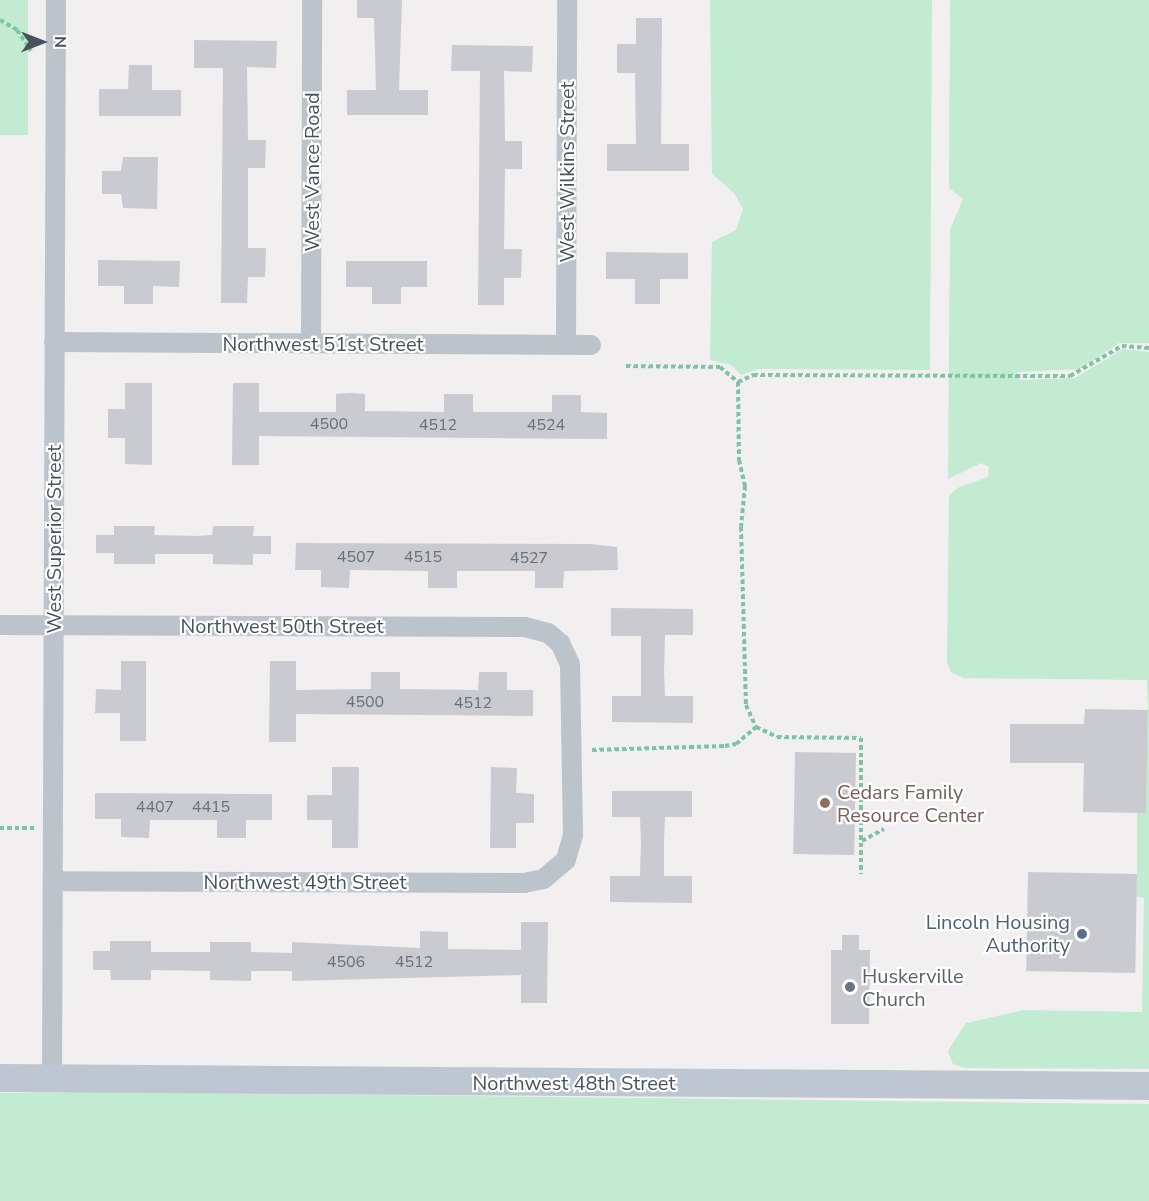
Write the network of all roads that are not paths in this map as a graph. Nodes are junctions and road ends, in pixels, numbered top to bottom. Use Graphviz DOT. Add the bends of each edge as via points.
graph roads {
  1 [pos="56,0"];
  2 [pos="312,0"];
  3 [pos="567,0"];
  4 [pos="54,342"];
  5 [pos="311,343"];
  6 [pos="566,345"];
  7 [pos="591,345"];
  8 [pos="0,625"];
  9 [pos="54,625"];
  10 [pos="554,873"];
  11 [pos="53,881"];
  12 [pos="0,1078"];
  13 [pos="52,1079"];
  14 [pos="1149,1086"];
  1 -- 4 [label="street, West Superior Street"];
  2 -- 5 [label="street, West Vance Road"];
  3 -- 6 [label="street, West Wilkins Street"];
  4 -- 5 [label="street, Northwest 51st Street"];
  4 -- 9 [label="street, West Superior Street"];
  5 -- 6 [label="street, Northwest 51st Street"];
  6 -- 7 [label="street, Northwest 51st Street"];
  8 -- 9 [label="street, Northwest 50th Street"];
  9 -- 10 [label="street, Northwest 50th Street" via="525,627 548,633 560,643 570,664 573,687 573,835 568,854"];
  9 -- 11 [label="street, West Superior Street"];
  10 -- 11 [label="street, Northwest 49th Street" via="524,883"];
  11 -- 13 [label="street, West Superior Street"];
  12 -- 13 [label="main road, Northwest 48th Street"];
  13 -- 14 [label="main road, Northwest 48th Street"];
}
